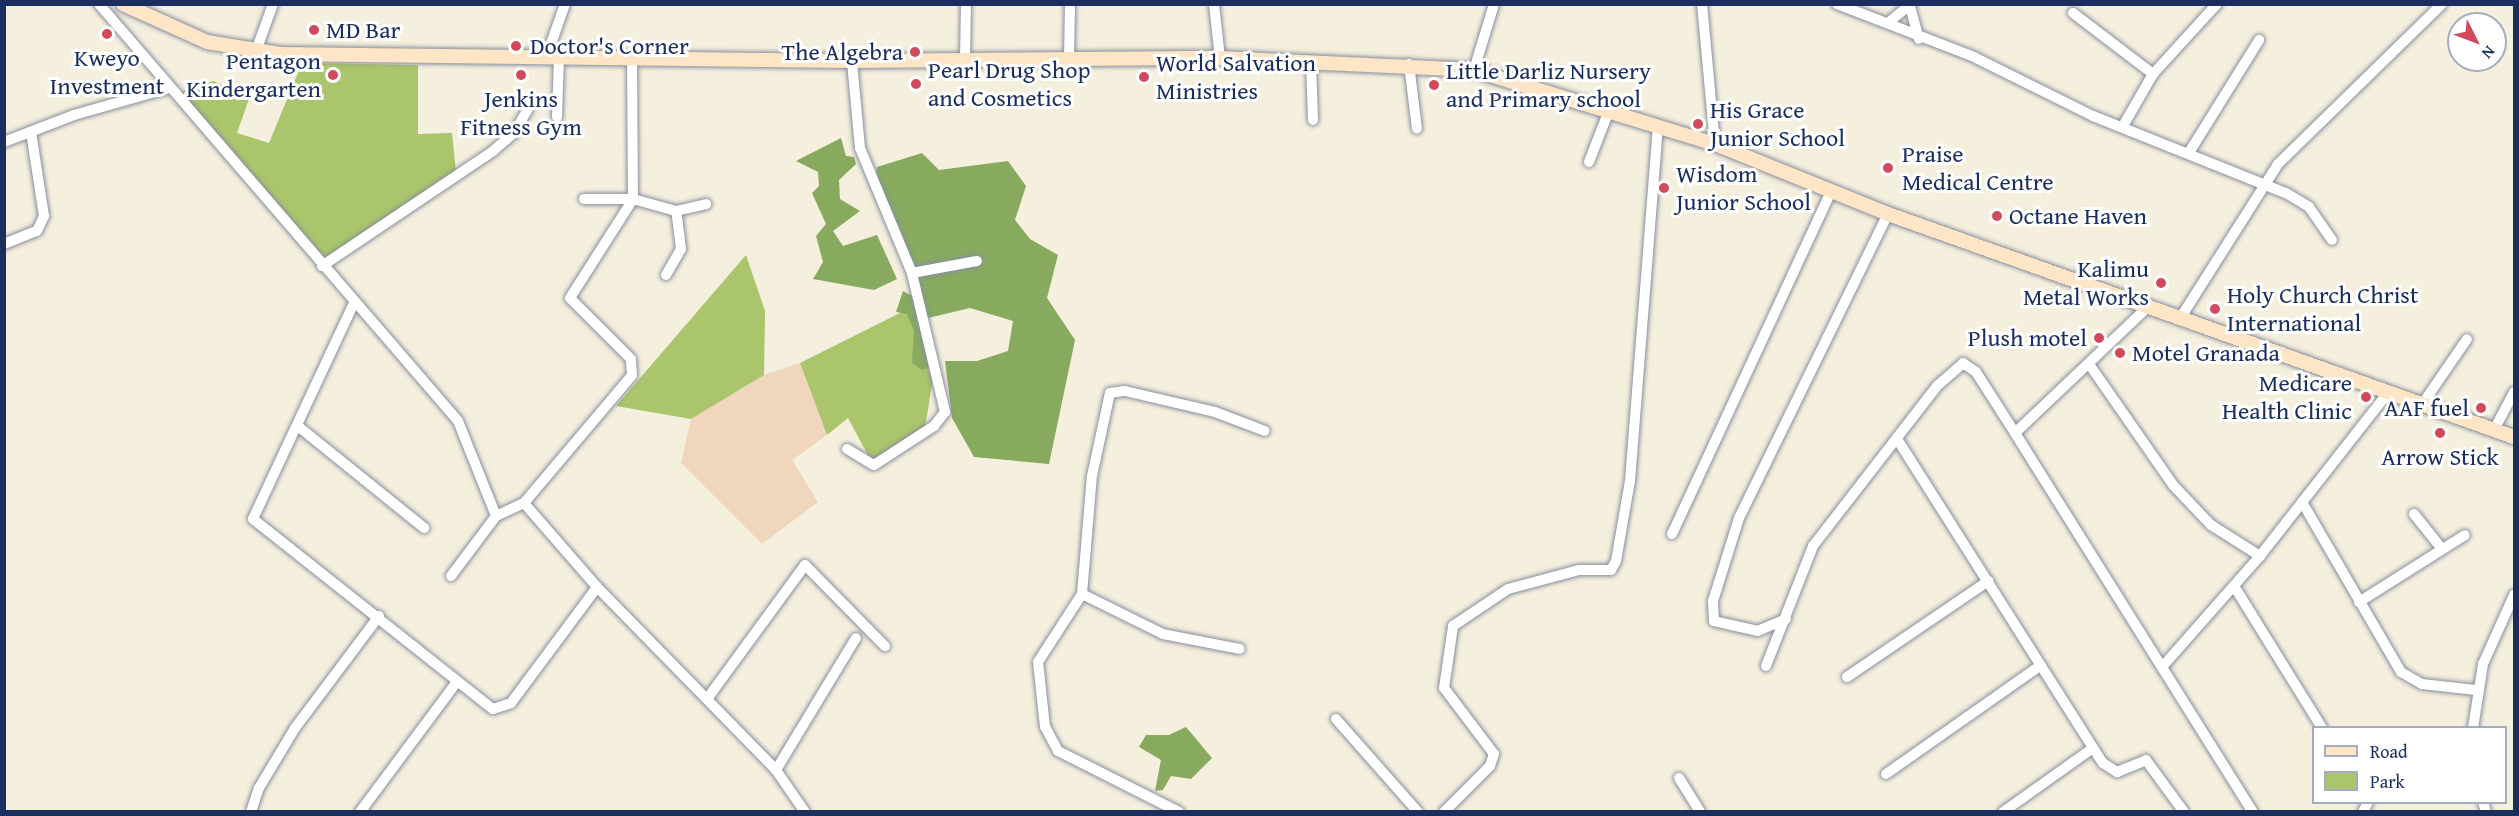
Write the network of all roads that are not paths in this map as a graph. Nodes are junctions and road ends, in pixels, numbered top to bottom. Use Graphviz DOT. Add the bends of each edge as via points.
graph roads {
  1 [pos="99,4"];
  2 [pos="273,4"];
  3 [pos="565,4"];
  4 [pos="966,4"];
  5 [pos="1071,4"];
  6 [pos="1214,4"];
  7 [pos="1494,4"];
  8 [pos="1702,4"];
  9 [pos="1837,4"];
  10 [pos="2217,4"];
  11 [pos="2442,4"];
  12 [pos="1911,5"];
  13 [pos="129,6"];
  14 [pos="2073,13"];
  15 [pos="1888,23"];
  16 [pos="1919,39"];
  17 [pos="2259,40"];
  18 [pos="256,51"];
  19 [pos="632,57"];
  20 [pos="553,58"];
  21 [pos="1069,58"];
  22 [pos="1220,58"];
  23 [pos="965,60"];
  24 [pos="852,61"];
  25 [pos="1311,62"];
  26 [pos="1409,64"];
  27 [pos="1474,70"];
  28 [pos="2153,75"];
  29 [pos="169,88"];
  30 [pos="528,109"];
  31 [pos="1608,113"];
  32 [pos="557,117"];
  33 [pos="1313,120"];
  34 [pos="1658,126"];
  35 [pos="2123,126"];
  36 [pos="1417,129"];
  37 [pos="31,132"];
  38 [pos="4,142"];
  39 [pos="1714,144"];
  40 [pos="2190,151"];
  41 [pos="1590,162"];
  42 [pos="2262,187"];
  43 [pos="1831,191"];
  44 [pos="584,199"];
  45 [pos="633,199"];
  46 [pos="706,204"];
  47 [pos="676,211"];
  48 [pos="1888,214"];
  49 [pos="2332,240"];
  50 [pos="4,244"];
  51 [pos="977,261"];
  52 [pos="322,266"];
  53 [pos="912,273"];
  54 [pos="666,274"];
  55 [pos="354,303"];
  56 [pos="2149,306"];
  57 [pos="2181,316"];
  58 [pos="2467,339"];
  59 [pos="2089,364"];
  60 [pos="2514,392"];
  61 [pos="2388,394"];
  62 [pos="2421,406"];
  63 [pos="299,427"];
  64 [pos="2494,430"];
  65 [pos="1265,431"];
  66 [pos="2015,433"];
  67 [pos="2514,437"];
  68 [pos="1899,442"];
  69 [pos="848,449"];
  70 [pos="2302,502"];
  71 [pos="524,503"];
  72 [pos="2414,514"];
  73 [pos="496,516"];
  74 [pos="424,528"];
  75 [pos="1672,534"];
  76 [pos="2465,535"];
  77 [pos="2442,549"];
  78 [pos="2259,556"];
  79 [pos="451,576"];
  80 [pos="1988,581"];
  81 [pos="2234,586"];
  82 [pos="597,587"];
  83 [pos="1082,594"];
  84 [pos="2514,595"];
  85 [pos="2359,602"];
  86 [pos="2509,614"];
  87 [pos="379,616"];
  88 [pos="1787,619"];
  89 [pos="856,638"];
  90 [pos="885,646"];
  91 [pos="1240,649"];
  92 [pos="2042,665"];
  93 [pos="1766,666"];
  94 [pos="2163,666"];
  95 [pos="1847,677"];
  96 [pos="457,682"];
  97 [pos="2476,690"];
  98 [pos="707,699"];
  99 [pos="1336,719"];
  100 [pos="2321,726"];
  101 [pos="2473,726"];
  102 [pos="2093,748"];
  103 [pos="776,770"];
  104 [pos="1886,774"];
  105 [pos="1679,778"];
  106 [pos="805,811"];
  107 [pos="251,812"];
  108 [pos="360,812"];
  109 [pos="1179,812"];
  110 [pos="1418,812"];
  111 [pos="1444,812"];
  112 [pos="1700,812"];
  113 [pos="2003,812"];
  114 [pos="2184,812"];
  115 [pos="2253,812"];
  1 -- 29 [label="street"];
  2 -- 18 [label="street"];
  3 -- 20 [label="street"];
  4 -- 23 [label="street"];
  5 -- 21 [label="street"];
  6 -- 22 [label="street"];
  7 -- 27 [label="street"];
  8 -- 39 [label="street"];
  9 -- 15 [label="street"];
  10 -- 28 [label="street"];
  11 -- 42 [label="street" via="2278,164"];
  12 -- 15 [label="street"];
  12 -- 16 [label="street"];
  13 -- 18 [label="street" via="207,42"];
  14 -- 28 [label="street"];
  15 -- 16 [label="street"];
  16 -- 35 [label="street" via="1974,57"];
  17 -- 40 [label="street"];
  18 -- 20 [label="street"];
  19 -- 20 [label="street"];
  19 -- 24 [label="street"];
  19 -- 45 [label="street"];
  20 -- 32 [label="street"];
  21 -- 22 [label="street"];
  21 -- 23 [label="street"];
  22 -- 25 [label="street"];
  23 -- 24 [label="street"];
  24 -- 53 [label="street" via="860,148"];
  25 -- 26 [label="street"];
  25 -- 33 [label="street"];
  26 -- 27 [label="street"];
  26 -- 36 [label="street"];
  27 -- 31 [label="street"];
  28 -- 35 [label="street"];
  29 -- 37 [label="street"];
  29 -- 52 [label="street"];
  30 -- 52 [label="street" via="514,133 493,151"];
  31 -- 34 [label="street"];
  31 -- 41 [label="street"];
  34 -- 39 [label="street"];
  34 -- 111 [label="street" via="1630,481 1616,561 1611,570 1579,570 1509,589 1453,626 1444,688 1494,754 1490,766"];
  35 -- 40 [label="street"];
  37 -- 38 [label="street"];
  37 -- 50 [label="street" via="44,216 37,231"];
  39 -- 43 [label="street"];
  40 -- 42 [label="street"];
  42 -- 49 [label="street" via="2309,207"];
  42 -- 57 [label="street"];
  43 -- 48 [label="street"];
  43 -- 75 [label="street"];
  44 -- 45 [label="street"];
  45 -- 47 [label="street"];
  45 -- 71 [label="street" via="570,298 631,359 632,375"];
  46 -- 47 [label="street"];
  47 -- 54 [label="street" via="681,249"];
  48 -- 56 [label="street"];
  48 -- 88 [label="street" via="1739,518 1713,601 1714,621 1758,631"];
  51 -- 53 [label="street"];
  52 -- 55 [label="street"];
  53 -- 69 [label="street" via="945,412 934,426 874,465"];
  55 -- 63 [label="street"];
  55 -- 73 [label="street" via="458,421"];
  56 -- 57 [label="street"];
  56 -- 59 [label="street"];
  57 -- 61 [label="street"];
  58 -- 62 [label="street"];
  59 -- 66 [label="street"];
  59 -- 78 [label="street" via="2173,485 2211,525"];
  60 -- 64 [label="street"];
  61 -- 62 [label="street"];
  61 -- 70 [label="street"];
  62 -- 64 [label="street"];
  63 -- 74 [label="street"];
  63 -- 87 [label="street" via="254,519"];
  64 -- 67 [label="street"];
  65 -- 83 [label="street" via="1215,412 1125,391 1110,393 1092,476"];
  66 -- 68 [label="street" via="1976,372 1963,363 1937,386"];
  66 -- 94 [label="street"];
  68 -- 80 [label="street"];
  68 -- 88 [label="street" via="1813,546"];
  70 -- 78 [label="street"];
  70 -- 85 [label="street"];
  71 -- 73 [label="street"];
  71 -- 82 [label="street"];
  72 -- 77 [label="street"];
  73 -- 79 [label="street"];
  76 -- 77 [label="street"];
  77 -- 85 [label="street"];
  78 -- 81 [label="street"];
  80 -- 92 [label="street"];
  80 -- 95 [label="street"];
  81 -- 94 [label="street"];
  81 -- 100 [label="street"];
  82 -- 96 [label="street" via="511,704 493,709"];
  82 -- 98 [label="street"];
  83 -- 91 [label="street" via="1163,634"];
  83 -- 109 [label="street" via="1038,662 1037,686 1049,739 1074,761"];
  84 -- 86 [label="street"];
  85 -- 97 [label="street" via="2409,680"];
  86 -- 97 [label="street"];
  87 -- 96 [label="street"];
  87 -- 107 [label="street" via="295,728 259,788"];
  88 -- 93 [label="street"];
  89 -- 103 [label="street"];
  90 -- 98 [label="street" via="806,565"];
  92 -- 102 [label="street"];
  92 -- 104 [label="street"];
  94 -- 115 [label="street"];
  96 -- 108 [label="street"];
  97 -- 101 [label="street"];
  98 -- 103 [label="street"];
  99 -- 110 [label="street"];
  102 -- 113 [label="street"];
  102 -- 114 [label="street" via="2117,772 2141,759 2152,764"];
  103 -- 106 [label="street"];
  105 -- 112 [label="street"];
}
